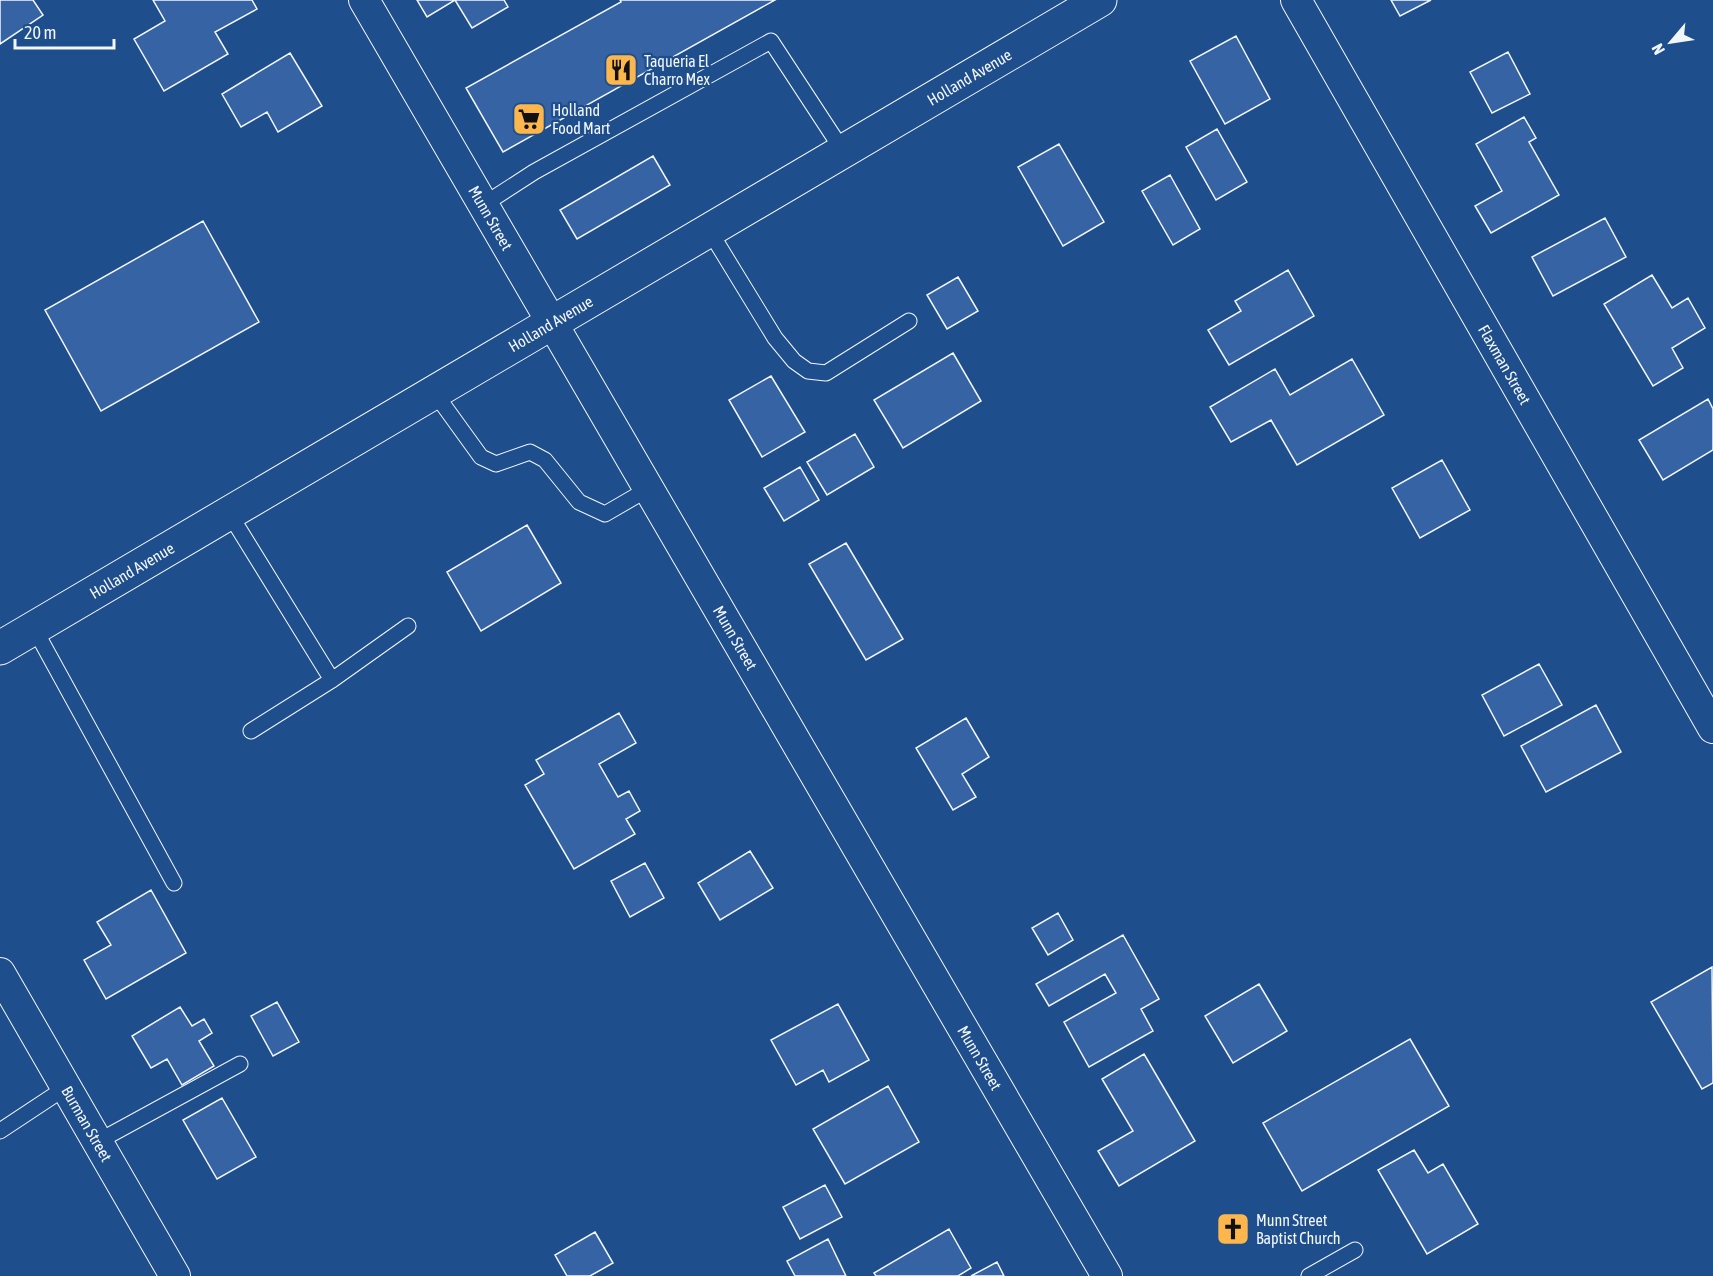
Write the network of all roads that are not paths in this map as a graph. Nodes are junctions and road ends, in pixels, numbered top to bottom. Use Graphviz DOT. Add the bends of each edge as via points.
graph roads {
  1 [pos="364,0"];
  2 [pos="1100,0"];
  3 [pos="1296,0"];
  4 [pos="843,151"];
  5 [pos="483,205"];
  6 [pos="709,230"];
  7 [pos="909,321"];
  8 [pos="552,323"];
  9 [pos="434,392"];
  10 [pos="648,489"];
  11 [pos="229,513"];
  12 [pos="408,626"];
  13 [pos="34,628"];
  14 [pos="0,648"];
  15 [pos="332,680"];
  16 [pos="1713,728"];
  17 [pos="251,730"];
  18 [pos="174,883"];
  19 [pos="0,973"];
  20 [pos="240,1064"];
  21 [pos="65,1088"];
  22 [pos="0,1131"];
  23 [pos="97,1142"];
  24 [pos="1355,1250"];
  25 [pos="172,1275"];
  26 [pos="1107,1276"];
  27 [pos="1310,1276"];
  1 -- 5 [label="street, Munn Street"];
  2 -- 4 [label="main road, Holland Avenue"];
  3 -- 16 [label="street, Flaxman Street"];
  4 -- 5 [label="lane" via="771,41 534,172"];
  4 -- 6 [label="main road, Holland Avenue"];
  5 -- 8 [label="street, Munn Street"];
  6 -- 7 [label="lane" via="775,338 794,362 808,370 826,373"];
  6 -- 8 [label="main road, Holland Avenue"];
  8 -- 9 [label="main road, Holland Avenue"];
  8 -- 10 [label="street, Munn Street"];
  9 -- 10 [label="lane" via="481,457 496,464 531,452 545,460 579,502 605,514"];
  9 -- 11 [label="main road, Holland Avenue"];
  10 -- 26 [label="street, Munn Street"];
  11 -- 13 [label="main road, Holland Avenue"];
  11 -- 15 [label="lane"];
  12 -- 15 [label="lane"];
  13 -- 14 [label="main road, Holland Avenue"];
  13 -- 18 [label="lane"];
  15 -- 17 [label="lane"];
  19 -- 21 [label="street, Burman Street"];
  20 -- 23 [label="lane"];
  21 -- 22 [label="lane"];
  21 -- 23 [label="street, Burman Street"];
  23 -- 25 [label="street, Burman Street"];
  24 -- 27 [label="lane"];
}
